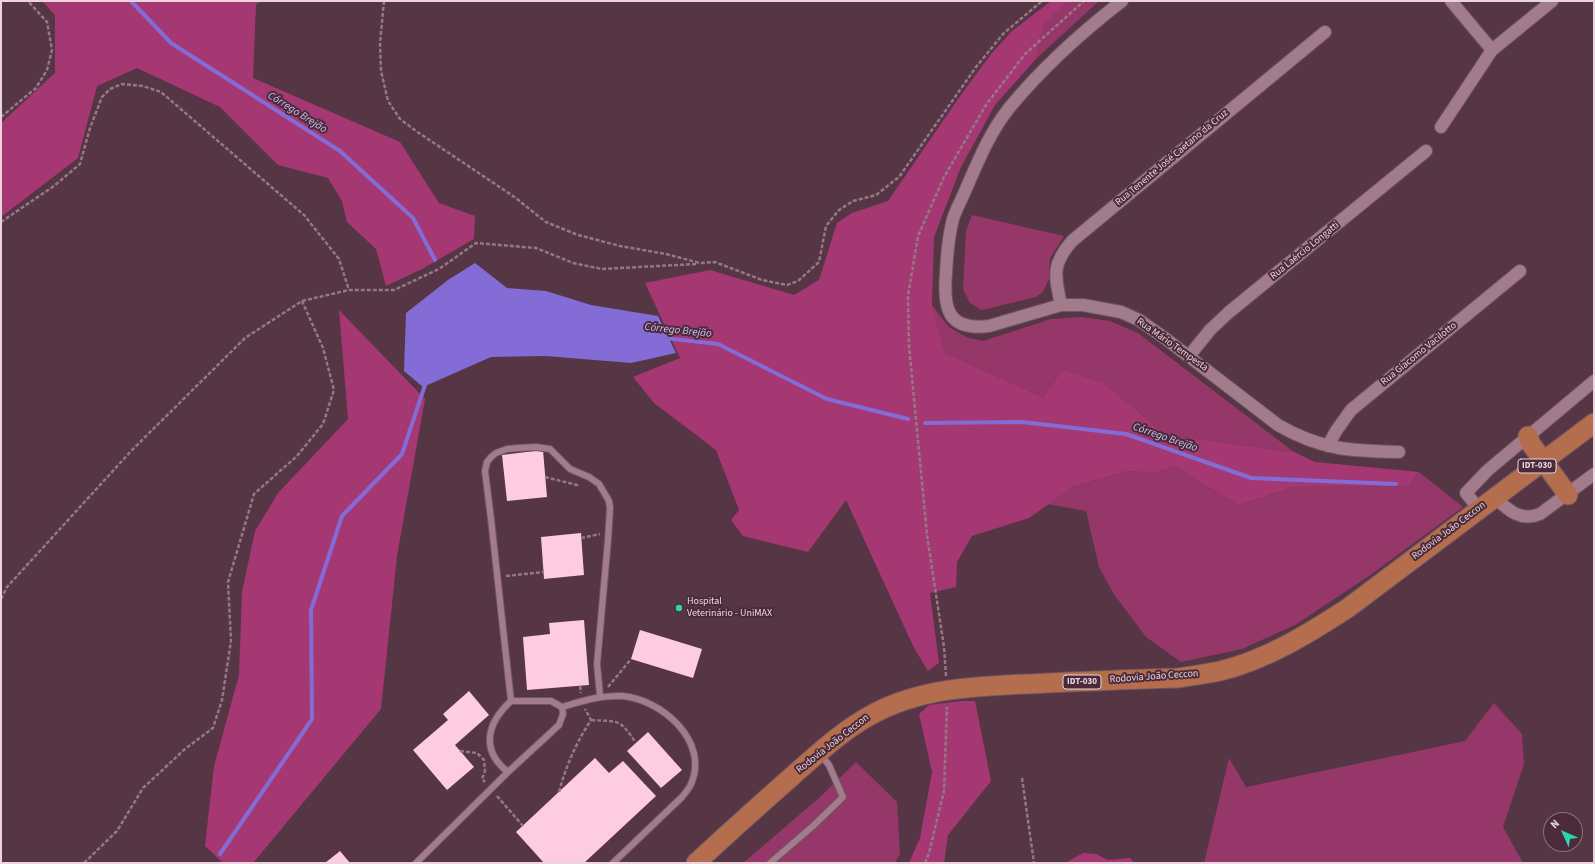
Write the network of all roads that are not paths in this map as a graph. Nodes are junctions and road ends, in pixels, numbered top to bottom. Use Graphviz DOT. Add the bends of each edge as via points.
graph roads {
  1 [pos="1122,1"];
  2 [pos="1451,1"];
  3 [pos="1552,1"];
  4 [pos="1325,32"];
  5 [pos="1492,50"];
  6 [pos="1441,127"];
  7 [pos="1426,151"];
  8 [pos="1520,271"];
  9 [pos="1061,305"];
  10 [pos="1189,356"];
  11 [pos="1594,381"];
  12 [pos="1594,423"];
  13 [pos="1523,440"];
  14 [pos="1328,446"];
  15 [pos="1399,452"];
  16 [pos="1538,465"];
  17 [pos="1594,474"];
  18 [pos="1568,494"];
  19 [pos="1494,497"];
  20 [pos="1479,509"];
  21 [pos="600,696"];
  22 [pos="511,701"];
  23 [pos="562,708"];
  24 [pos="819,753"];
  25 [pos="508,772"];
  26 [pos="416,863"];
  27 [pos="613,863"];
  28 [pos="696,863"];
  29 [pos="770,863"];
  1 -- 9 [label="street, Rua Mário Tempesta" via="1050,62 1010,108 977,163 953,218 948,239 944,294 946,307 961,324 988,326"];
  2 -- 5 [label="street"];
  3 -- 5 [label="street"];
  4 -- 9 [label="street, Rua Tenente José Caetano da Cruz" via="1072,241 1058,261 1056,275"];
  5 -- 6 [label="street"];
  7 -- 10 [label="street, Rua Laércio Longatti" via="1228,314 1210,330"];
  8 -- 14 [label="street, Rua Giacomo Vacilotto" via="1351,410"];
  9 -- 10 [label="street, Rua Mário Tempesta" via="1121,312 1139,320"];
  10 -- 14 [label="street, Rua Mário Tempesta" via="1278,425 1298,436"];
  11 -- 13 [label="street"];
  12 -- 16 [label="main road, Rodovia João Ceccon / IDT-030"];
  13 -- 16 [label="main road" via="1527,457"];
  13 -- 20 [label="street" via="1466,493"];
  14 -- 15 [label="street, Rua Mário Tempesta" via="1365,452"];
  16 -- 18 [label="main road"];
  16 -- 19 [label="main road, Rodovia João Ceccon / IDT-030"];
  17 -- 18 [label="street"];
  18 -- 19 [label="street" via="1540,514 1531,517 1513,513"];
  19 -- 20 [label="main road, Rodovia João Ceccon / IDT-030"];
  20 -- 24 [label="main road, Rodovia João Ceccon / IDT-030" via="1348,608 1282,647 1249,661 1220,671 1177,678 1003,684 947,690 914,698 871,715"];
  21 -- 22 [label="lane" via="597,664 609,532 609,501 603,489 589,478 570,469 556,454 547,448 530,447 507,449 491,457 485,471"];
  21 -- 23 [label="lane"];
  21 -- 27 [label="lane" via="638,699 663,710 690,741 694,754 691,784 682,797"];
  22 -- 23 [label="lane" via="551,701"];
  22 -- 25 [label="lane" via="497,716 490,736 494,756 499,765"];
  23 -- 25 [label="lane" via="563,714 559,725"];
  24 -- 28 [label="main road, Rodovia João Ceccon / IDT-030"];
  24 -- 29 [label="lane" via="829,765 843,798"];
  25 -- 26 [label="lane"];
}
